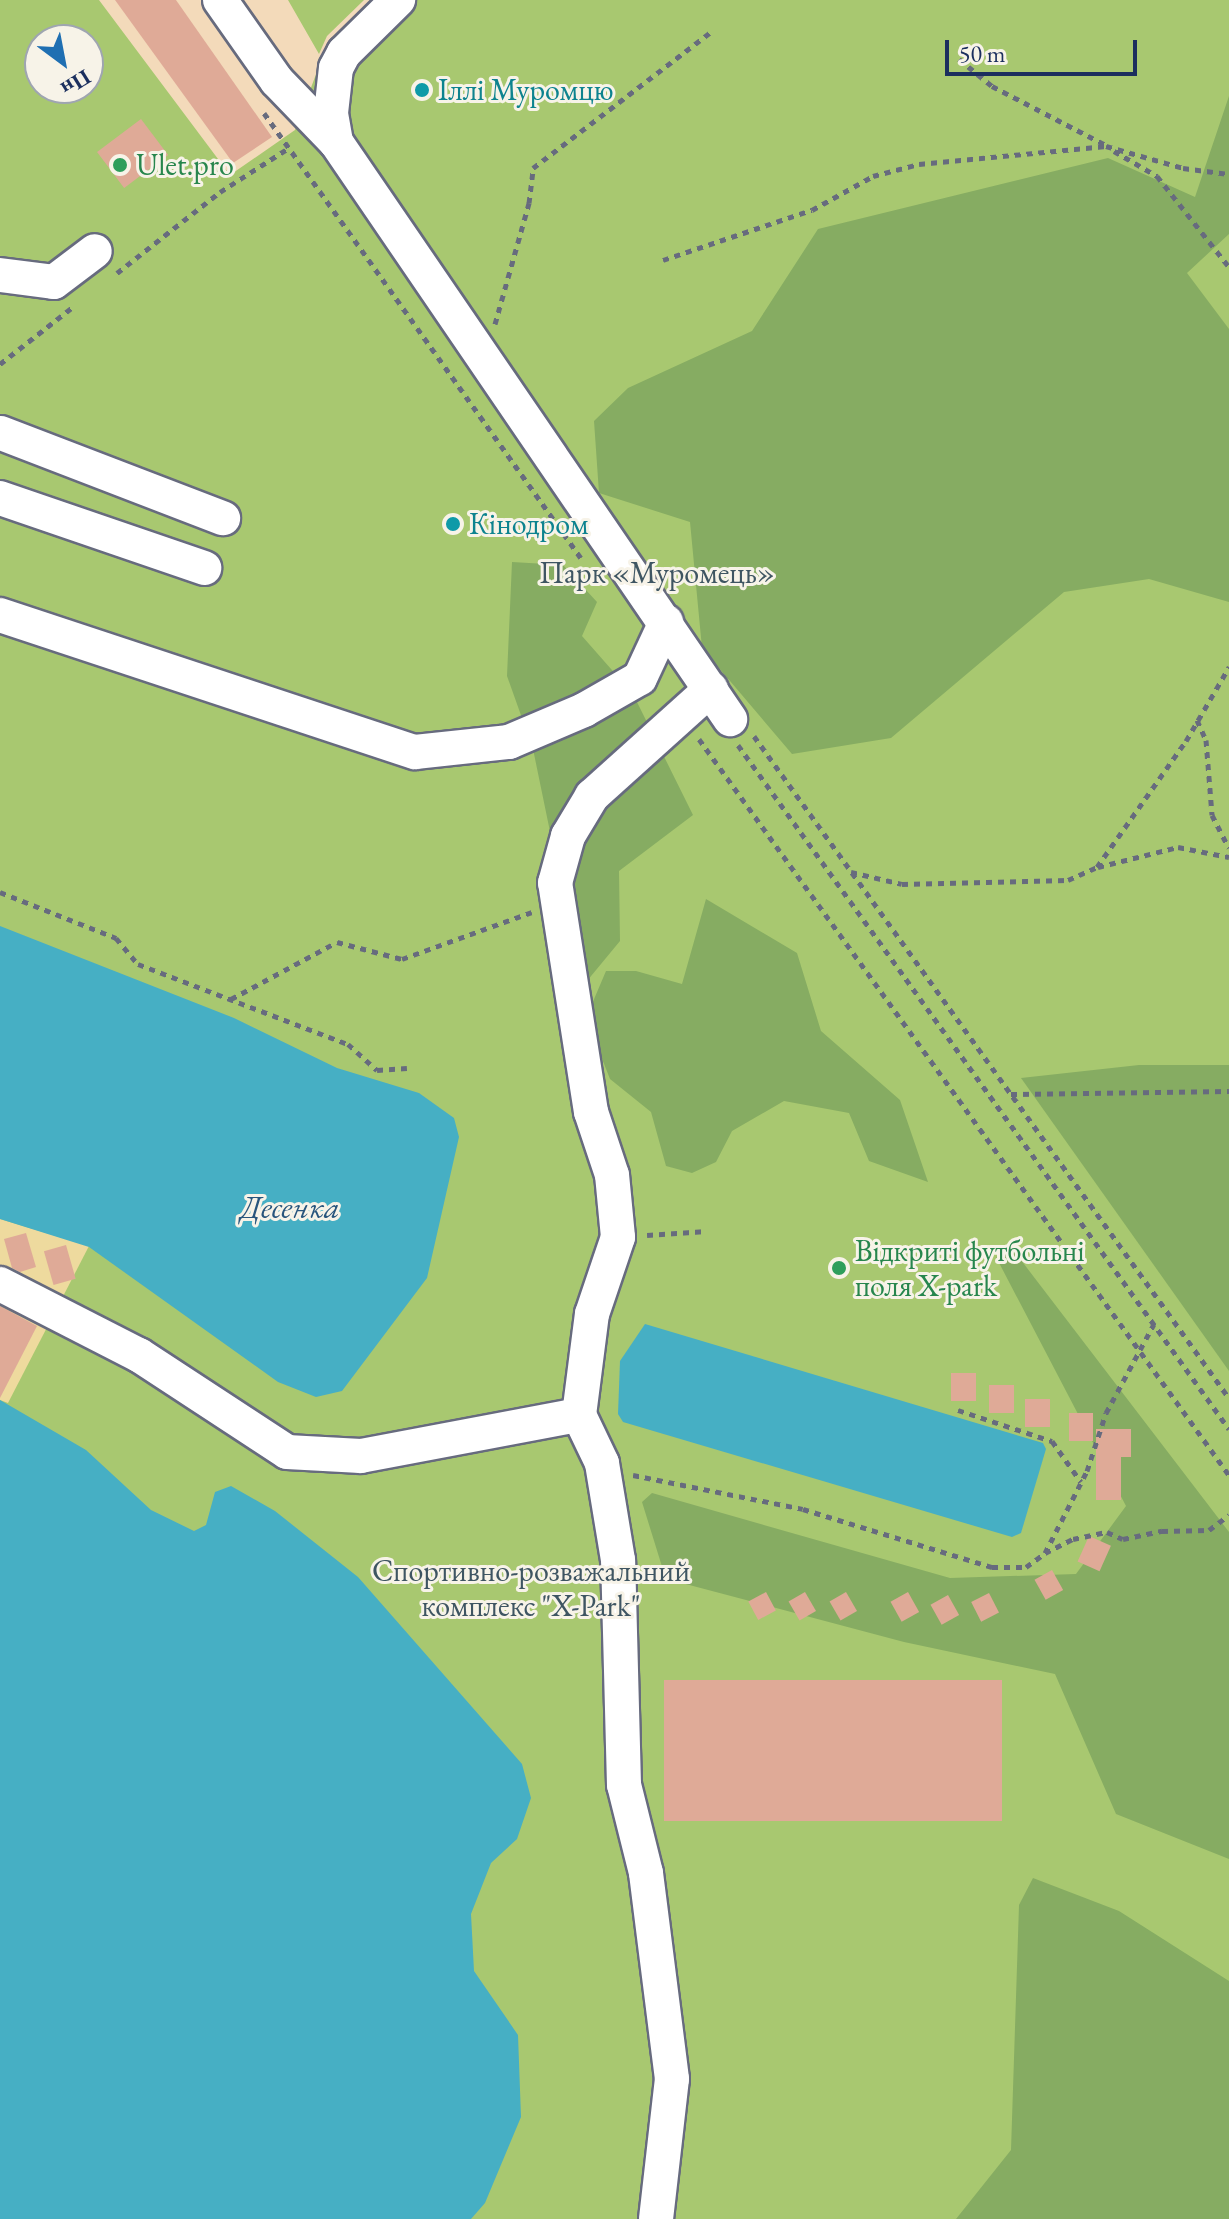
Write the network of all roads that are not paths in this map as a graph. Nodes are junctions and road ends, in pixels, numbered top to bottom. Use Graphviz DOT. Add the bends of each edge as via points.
graph roads {
  1 [pos="220,0"];
  2 [pos="398,0"];
  3 [pos="336,142"];
  4 [pos="95,251"];
  5 [pos="0,275"];
  6 [pos="1,433"];
  7 [pos="0,498"];
  8 [pos="223,518"];
  9 [pos="204,568"];
  10 [pos="0,615"];
  11 [pos="666,622"];
  12 [pos="711,689"];
  13 [pos="730,719"];
  14 [pos="0,1284"];
  15 [pos="579,1415"];
  16 [pos="656,2219"];
  1 -- 3 [label="street" via="277,81"];
  2 -- 3 [label="street" via="344,53 336,68 331,113"];
  3 -- 11 [label="street"];
  4 -- 5 [label="street" via="54,282"];
  6 -- 8 [label="street"];
  7 -- 9 [label="street"];
  10 -- 11 [label="street" via="415,752 509,742 584,710 640,678"];
  11 -- 12 [label="street"];
  12 -- 13 [label="street"];
  12 -- 15 [label="street" via="592,796 558,861 558,901 591,1112 612,1175 618,1237 592,1314"];
  14 -- 15 [label="street" via="139,1355 287,1452 361,1456"];
  15 -- 16 [label="street" via="602,1463 618,1560 624,1785 646,1873 672,2079"];
}
